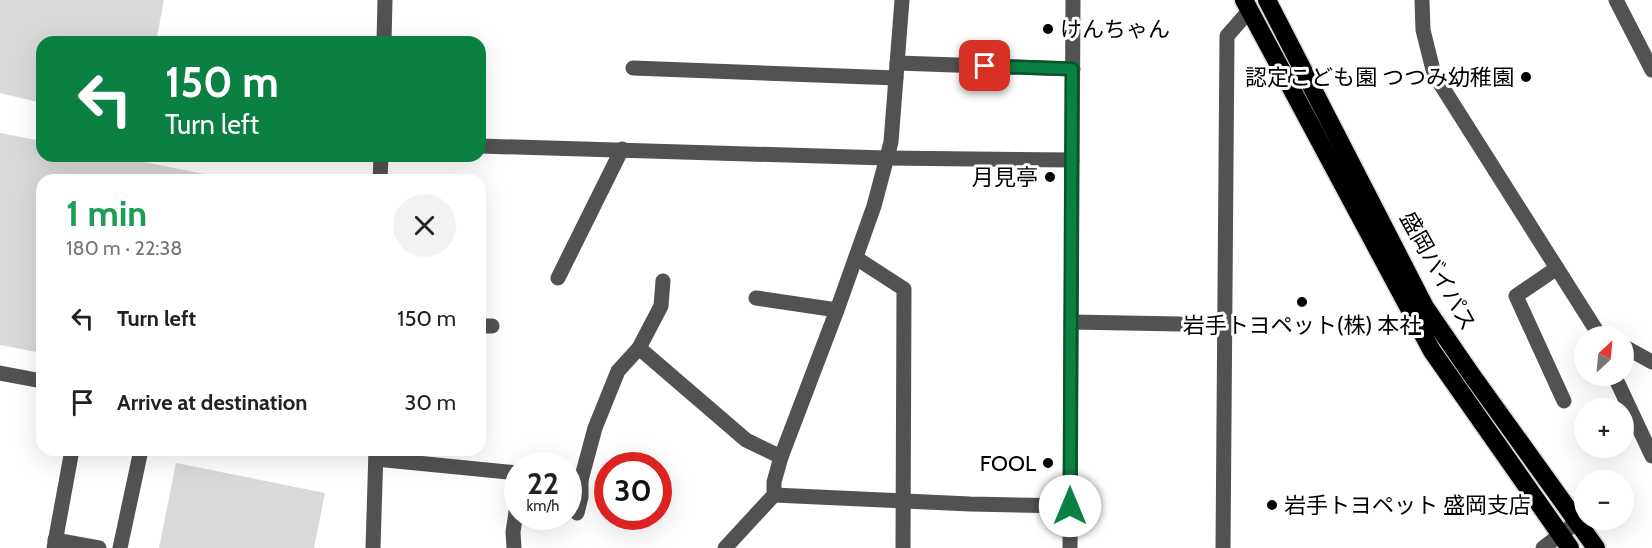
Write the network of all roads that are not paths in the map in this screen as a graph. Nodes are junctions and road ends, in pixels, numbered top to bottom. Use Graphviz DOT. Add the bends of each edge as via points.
graph roads {
  1 [pos="385,0"];
  2 [pos="902,0"];
  3 [pos="1073,0"];
  4 [pos="1267,0"];
  5 [pos="1422,0"];
  6 [pos="1616,0"];
  7 [pos="1247,5"];
  8 [pos="384,36"];
  9 [pos="633,68"];
  10 [pos="1072,69"];
  11 [pos="1652,70"];
  12 [pos="896,71"];
  13 [pos="486,146"];
  14 [pos="622,149"];
  15 [pos="886,158"];
  16 [pos="1072,160"];
  17 [pos="856,258"];
  18 [pos="1557,268"];
  19 [pos="558,278"];
  20 [pos="663,281"];
  21 [pos="756,298"];
  22 [pos="837,310"];
  23 [pos="1071,322"];
  24 [pos="1180,324"];
  25 [pos="1594,326"];
  26 [pos="639,348"];
  27 [pos="1634,352"];
  28 [pos="1652,362"];
  29 [pos="0,373"];
  30 [pos="36,380"];
  31 [pos="1619,386"];
  32 [pos="1564,401"];
  33 [pos="71,456"];
  34 [pos="140,456"];
  35 [pos="376,456"];
  36 [pos="384,456"];
  37 [pos="1652,456"];
  38 [pos="781,457"];
  39 [pos="582,461"];
  40 [pos="504,471"];
  41 [pos="774,495"];
  42 [pos="903,501"];
  43 [pos="1070,506"];
  44 [pos="1574,518"];
  45 [pos="1574,526"];
  46 [pos="513,530"];
  47 [pos="1583,530"];
  48 [pos="1564,541"];
  49 [pos="55,544"];
  50 [pos="99,548"];
  51 [pos="120,548"];
  52 [pos="373,548"];
  53 [pos="514,548"];
  54 [pos="725,548"];
  55 [pos="903,548"];
  56 [pos="1070,548"];
  57 [pos="1223,548"];
  58 [pos="1543,548"];
  59 [pos="1596,548"];
  1 -- 8 [label="street"];
  2 -- 12 [label="street"];
  3 -- 10 [label="street"];
  4 -- 44 [label="highway, 盛岡バイパス" via="1425,307"];
  5 -- 18 [label="street" via="1423,30 1434,74"];
  6 -- 11 [label="street"];
  7 -- 48 [label="highway, 盛岡バイパス" via="1432,351"];
  7 -- 57 [label="street" via="1227,36"];
  9 -- 12 [label="street"];
  10 -- 12 [label="street"];
  10 -- 16 [label="street"];
  12 -- 15 [label="street" via="891,142"];
  13 -- 14 [label="street"];
  14 -- 15 [label="street"];
  14 -- 19 [label="street"];
  15 -- 16 [label="street"];
  15 -- 17 [label="street"];
  16 -- 23 [label="street"];
  17 -- 22 [label="street"];
  17 -- 42 [label="street" via="904,289"];
  18 -- 25 [label="street"];
  18 -- 32 [label="street" via="1516,296"];
  20 -- 26 [label="street" via="661,306"];
  21 -- 22 [label="street"];
  22 -- 38 [label="street"];
  23 -- 24 [label="street"];
  23 -- 43 [label="street"];
  26 -- 38 [label="street" via="746,440"];
  26 -- 39 [label="street" via="618,371"];
  27 -- 28 [label="street"];
  29 -- 30 [label="street"];
  31 -- 37 [label="street"];
  33 -- 49 [label="street"];
  34 -- 51 [label="street"];
  35 -- 52 [label="street"];
  36 -- 40 [label="street"];
  38 -- 41 [label="street"];
  41 -- 42 [label="street"];
  41 -- 54 [label="street"];
  42 -- 43 [label="street"];
  42 -- 55 [label="street"];
  43 -- 56 [label="street"];
  45 -- 48 [label="street"];
  46 -- 53 [label="street"];
  47 -- 59 [label="highway, 盛岡バイパス"];
  48 -- 58 [label="street"];
  49 -- 50 [label="street"];
}
